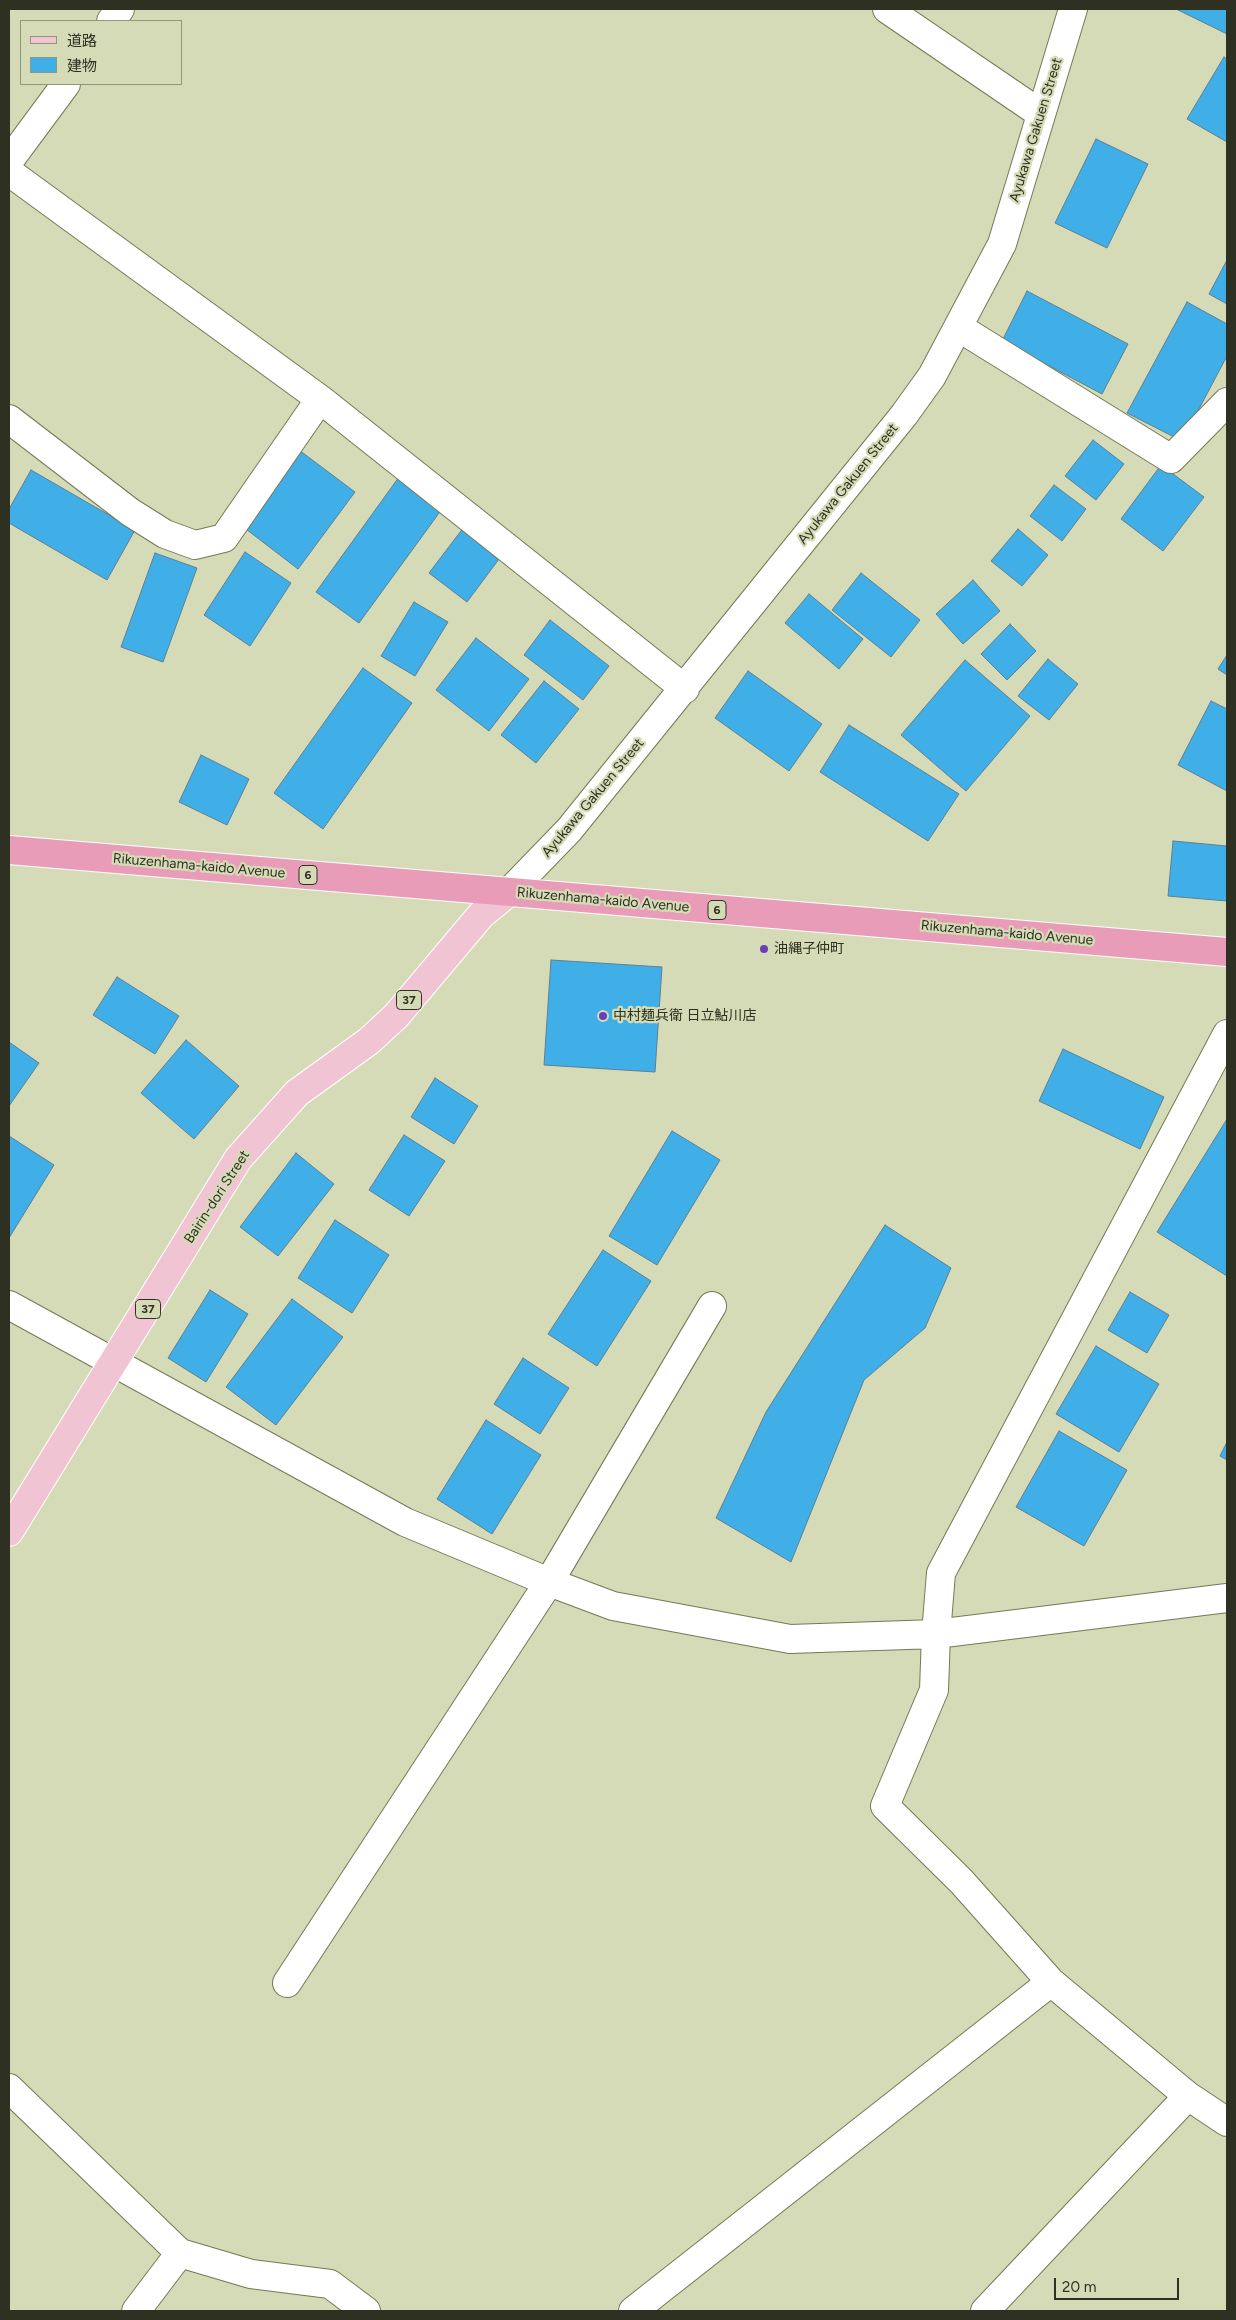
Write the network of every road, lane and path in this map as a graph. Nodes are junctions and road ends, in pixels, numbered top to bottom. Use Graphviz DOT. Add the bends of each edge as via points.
graph roads {
  1 [pos="120,9"];
  2 [pos="887,9"];
  3 [pos="1073,9"];
  4 [pos="112,20"];
  5 [pos="65,85"];
  6 [pos="1041,114"];
  7 [pos="9,161"];
  8 [pos="9,172"];
  9 [pos="958,327"];
  10 [pos="320,399"];
  11 [pos="1227,402"];
  12 [pos="9,419"];
  13 [pos="685,689"];
  14 [pos="9,850"];
  15 [pos="509,892"];
  16 [pos="1227,952"];
  17 [pos="1227,1034"];
  18 [pos="9,1305"];
  19 [pos="712,1306"];
  20 [pos="115,1362"];
  21 [pos="9,1532"];
  22 [pos="548,1582"];
  23 [pos="1227,1598"];
  24 [pos="936,1634"];
  25 [pos="1051,1982"];
  26 [pos="287,1983"];
  27 [pos="9,2088"];
  28 [pos="1188,2096"];
  29 [pos="1227,2122"];
  30 [pos="180,2253"];
  31 [pos="136,2311"];
  32 [pos="366,2311"];
  33 [pos="633,2311"];
  34 [pos="985,2311"];
  1 -- 4 [label="street"];
  2 -- 6 [label="street"];
  3 -- 6 [label="street, Ayukawa Gakuen Street"];
  5 -- 7 [label="street"];
  6 -- 9 [label="street, Ayukawa Gakuen Street" via="1002,244"];
  8 -- 10 [label="street"];
  9 -- 11 [label="street" via="1171,459"];
  9 -- 13 [label="street, Ayukawa Gakuen Street" via="932,376 904,415"];
  10 -- 12 [label="street" via="224,538 195,545 165,534 130,512"];
  10 -- 13 [label="street"];
  13 -- 15 [label="street, Ayukawa Gakuen Street" via="569,830"];
  14 -- 15 [label="highway, Rikuzenhama-kaido Avenue / 6"];
  15 -- 16 [label="highway, Rikuzenhama-kaido Avenue / 6"];
  15 -- 20 [label="main road, Bairin-dori Street / 37" via="481,915 396,1016 370,1041 297,1093 238,1159"];
  17 -- 24 [label="street" via="941,1573"];
  18 -- 20 [label="street"];
  19 -- 22 [label="street"];
  20 -- 21 [label="main road, Bairin-dori Street / 37"];
  20 -- 22 [label="street" via="405,1522"];
  22 -- 24 [label="street" via="613,1606 790,1639"];
  22 -- 26 [label="street"];
  23 -- 24 [label="street"];
  24 -- 25 [label="street" via="934,1690 885,1806 961,1881"];
  25 -- 28 [label="street"];
  25 -- 33 [label="street"];
  27 -- 30 [label="street"];
  28 -- 29 [label="street"];
  28 -- 34 [label="street"];
  30 -- 31 [label="street"];
  30 -- 32 [label="street" via="251,2274 330,2284"];
}
